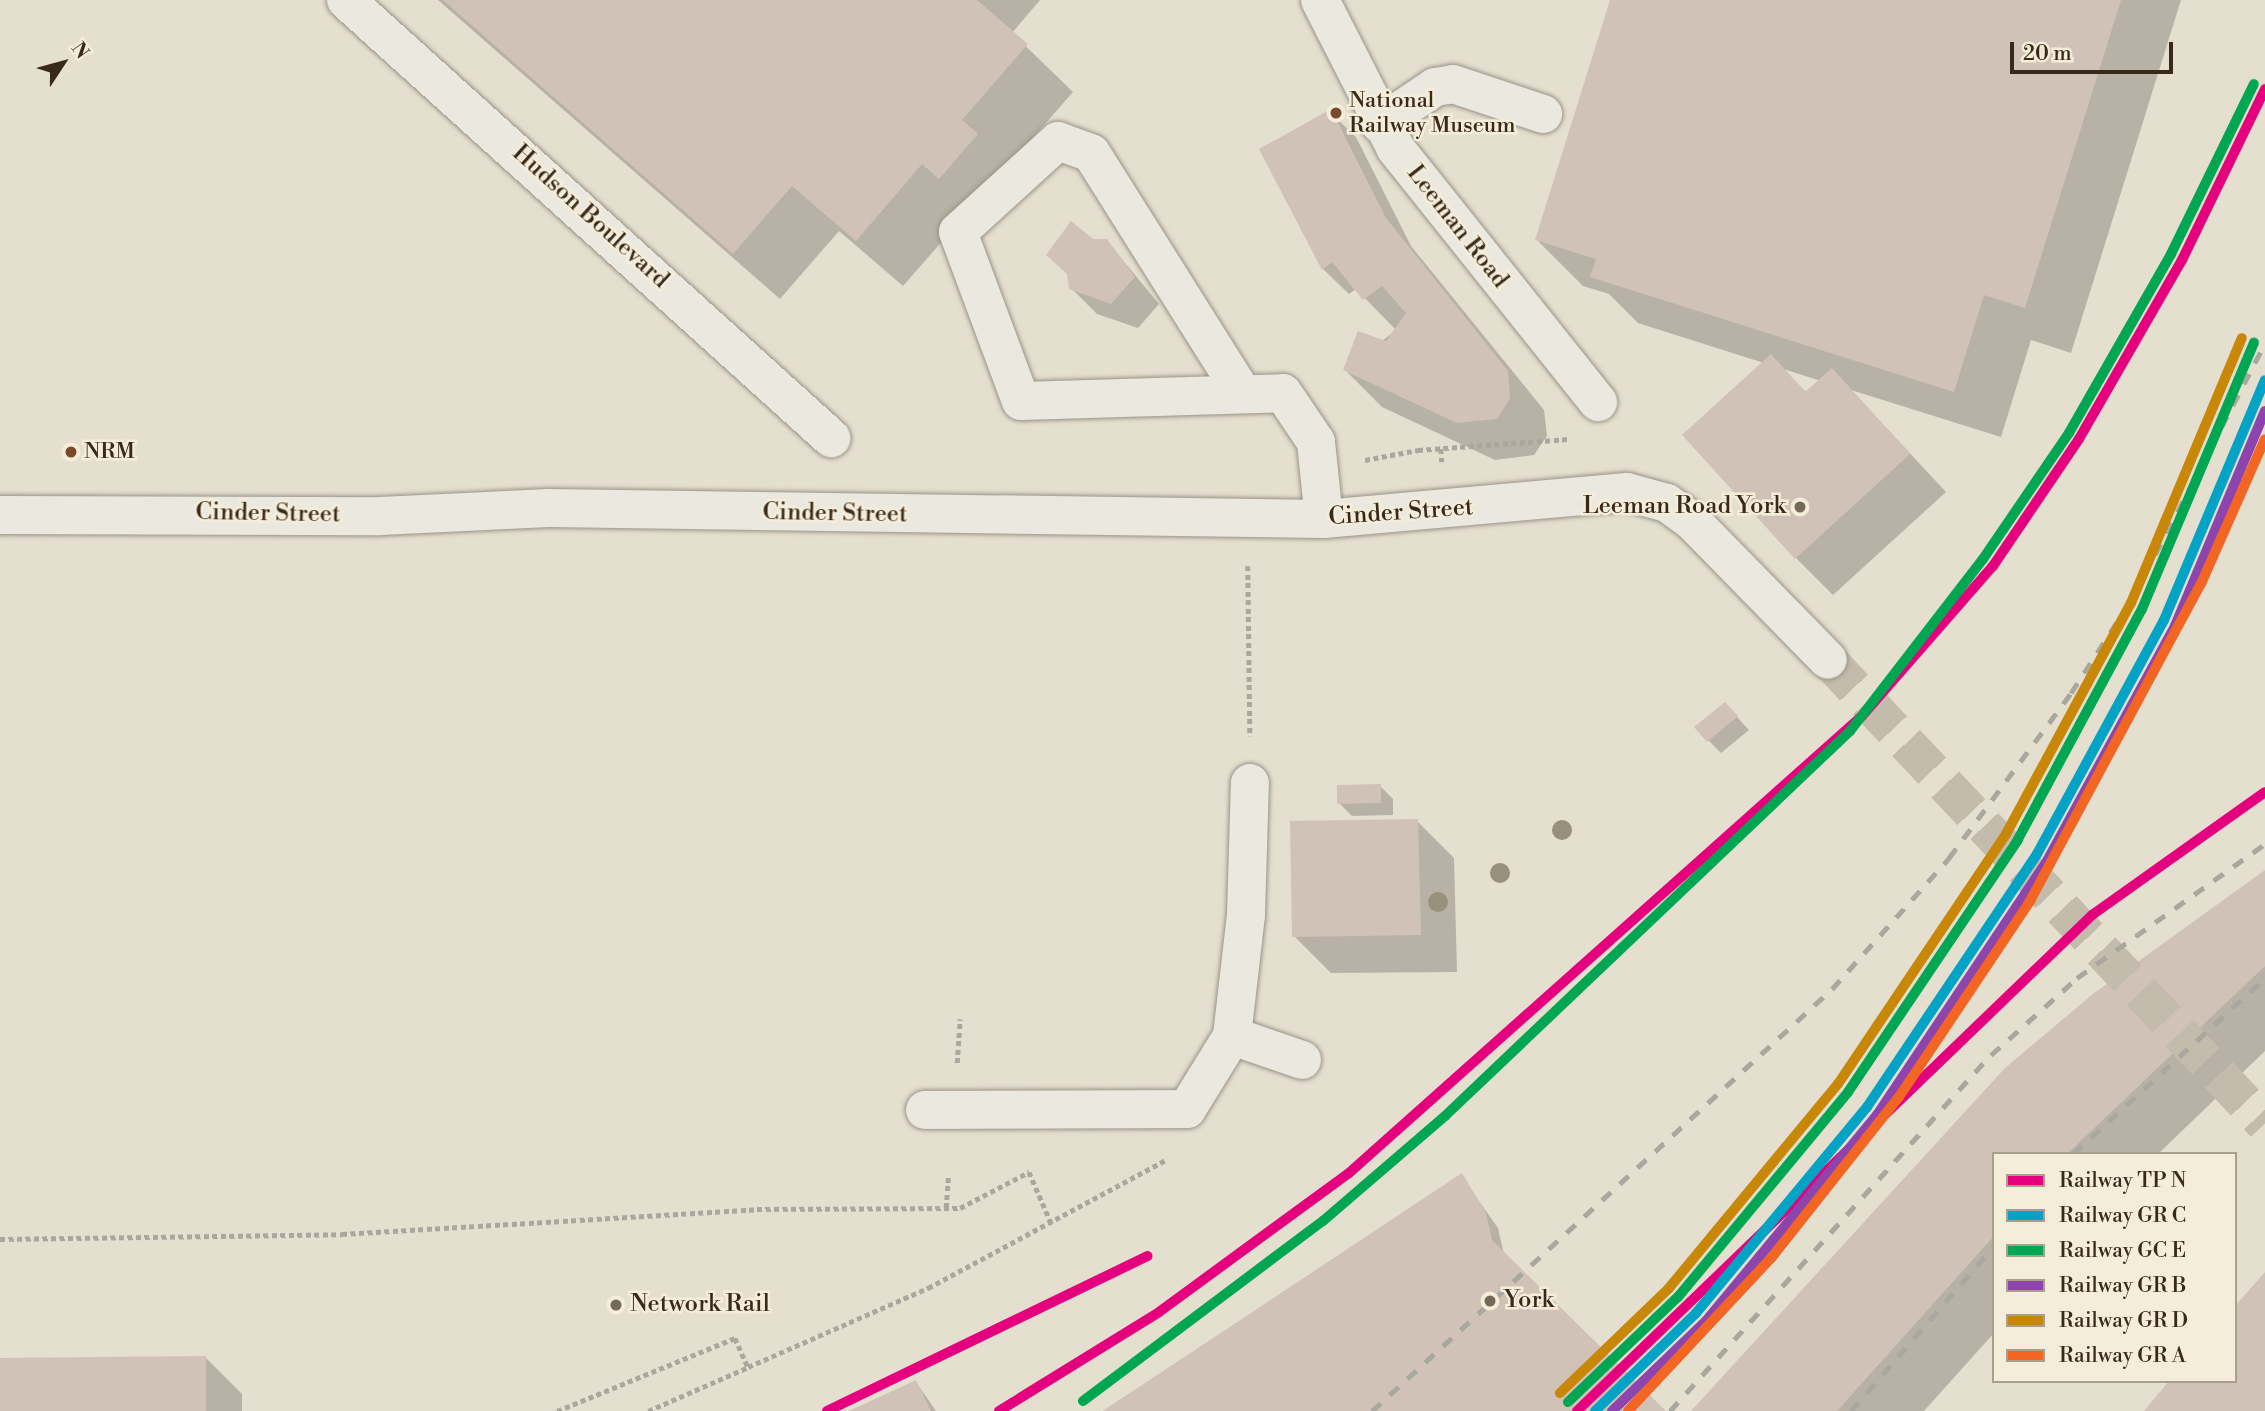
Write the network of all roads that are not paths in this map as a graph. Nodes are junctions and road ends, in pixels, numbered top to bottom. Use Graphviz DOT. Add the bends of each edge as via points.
graph roads {
  1 [pos="346,0"];
  2 [pos="1320,0"];
  3 [pos="1543,114"];
  4 [pos="1380,124"];
  5 [pos="1241,391"];
  6 [pos="1598,402"];
  7 [pos="831,438"];
  8 [pos="0,515"];
  9 [pos="1324,519"];
  10 [pos="1828,660"];
  11 [pos="1250,783"];
  12 [pos="1232,1036"];
  13 [pos="1302,1060"];
  14 [pos="925,1110"];
  1 -- 7 [label="street, Hudson Boulevard"];
  2 -- 4 [label="street, Leeman Road"];
  3 -- 4 [label="street" via="1453,84 1435,87"];
  4 -- 6 [label="street, Leeman Road" via="1418,179"];
  5 -- 5 [label="street" via="1091,153 1058,141 958,232 1021,401"];
  5 -- 9 [label="street" via="1283,393 1304,419 1316,442"];
  8 -- 9 [label="street, Cinder Street" via="380,516 549,508"];
  9 -- 10 [label="street, Cinder Street" via="1596,493 1626,492 1667,503 1731,556"];
  11 -- 12 [label="street" via="1246,915"];
  12 -- 13 [label="street"];
  12 -- 14 [label="street" via="1187,1109"];
}
